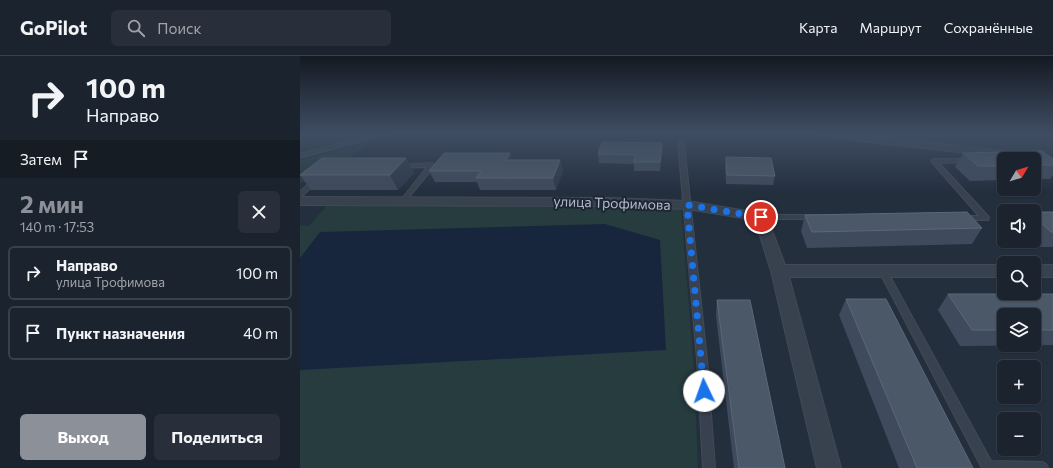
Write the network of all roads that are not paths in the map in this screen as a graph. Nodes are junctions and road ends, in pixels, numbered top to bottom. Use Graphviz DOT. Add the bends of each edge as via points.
graph roads {
  1 [pos="311,153"];
  2 [pos="682,153"];
  3 [pos="300,156"];
  4 [pos="973,161"];
  5 [pos="393,166"];
  6 [pos="321,176"];
  7 [pos="300,195"];
  8 [pos="300,201"];
  9 [pos="403,201"];
  10 [pos="687,205"];
  11 [pos="761,217"];
  12 [pos="823,218"];
  13 [pos="954,218"];
  14 [pos="883,271"];
  15 [pos="997,271"];
  16 [pos="1041,271"];
  17 [pos="1053,271"];
  18 [pos="779,272"];
  19 [pos="709,468"];
  20 [pos="829,468"];
  21 [pos="1042,468"];
  1 -- 3 [label="lane"];
  2 -- 10 [label="lane"];
  4 -- 13 [label="lane" via="934,162 985,218"];
  5 -- 9 [label="lane" via="432,165"];
  6 -- 7 [label="lane"];
  8 -- 9 [label="street, улица Трофимова"];
  9 -- 10 [label="street, улица Трофимова" via="560,201"];
  10 -- 11 [label="street, улица Трофимова"];
  10 -- 19 [label="lane" via="702,360"];
  11 -- 12 [label="lane"];
  11 -- 18 [label="street"];
  14 -- 15 [label="street"];
  14 -- 18 [label="street"];
  14 -- 21 [label="lane" via="988,467"];
  16 -- 17 [label="street"];
  18 -- 20 [label="street"];
}
